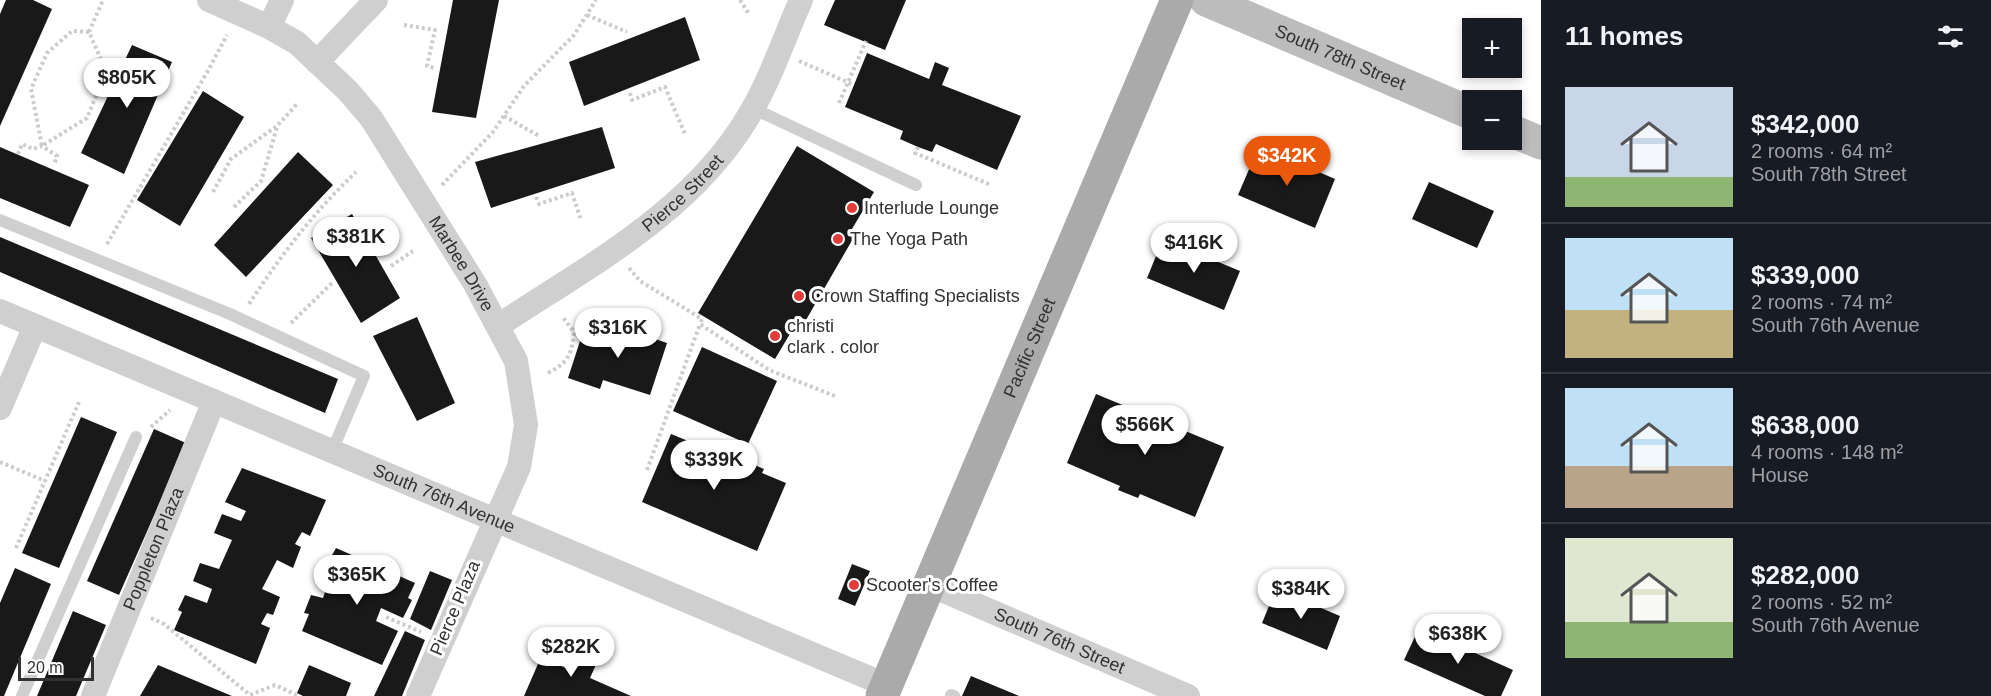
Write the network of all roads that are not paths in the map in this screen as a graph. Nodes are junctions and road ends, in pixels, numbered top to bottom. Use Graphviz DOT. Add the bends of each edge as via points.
graph roads {
  1 [pos="209,0"];
  2 [pos="282,0"];
  3 [pos="376,0"];
  4 [pos="801,0"];
  5 [pos="1178,0"];
  6 [pos="1206,0"];
  7 [pos="269,27"];
  8 [pos="317,62"];
  9 [pos="753,108"];
  10 [pos="1462,109"];
  11 [pos="1522,135"];
  12 [pos="1541,143"];
  13 [pos="916,185"];
  14 [pos="0,220"];
  15 [pos="0,311"];
  16 [pos="35,326"];
  17 [pos="498,326"];
  18 [pos="213,401"];
  19 [pos="0,408"];
  20 [pos="136,437"];
  21 [pos="332,451"];
  22 [pos="495,520"];
  23 [pos="930,585"];
  24 [pos="884,690"];
  25 [pos="22,696"];
  26 [pos="93,696"];
  27 [pos="417,696"];
  28 [pos="1188,696"];
  1 -- 7 [label="street"];
  2 -- 7 [label="street"];
  3 -- 8 [label="street"];
  4 -- 9 [label="street, Pierce Street"];
  5 -- 23 [label="main road, Pacific Street"];
  6 -- 10 [label="main road, South 78th Street"];
  7 -- 8 [label="street, Marbee Drive" via="297,43"];
  8 -- 17 [label="street, Marbee Drive" via="371,118"];
  9 -- 13 [label="lane"];
  9 -- 17 [label="street, Pierce Street" via="722,155 663,216"];
  11 -- 12 [label="main road"];
  14 -- 21 [label="lane" via="240,319 364,376"];
  15 -- 16 [label="street, South 76th Avenue"];
  16 -- 18 [label="street, South 76th Avenue"];
  16 -- 19 [label="street"];
  17 -- 22 [label="street, Marbee Drive" via="516,361 526,425 519,467"];
  18 -- 21 [label="street, South 76th Avenue"];
  18 -- 26 [label="street, Poppleton Plaza"];
  20 -- 25 [label="lane"];
  21 -- 22 [label="street, South 76th Avenue"];
  22 -- 24 [label="street, South 76th Avenue"];
  22 -- 27 [label="street, Pierce Plaza"];
  23 -- 24 [label="main road, Pacific Street"];
  23 -- 28 [label="street, South 76th Street"];
}
